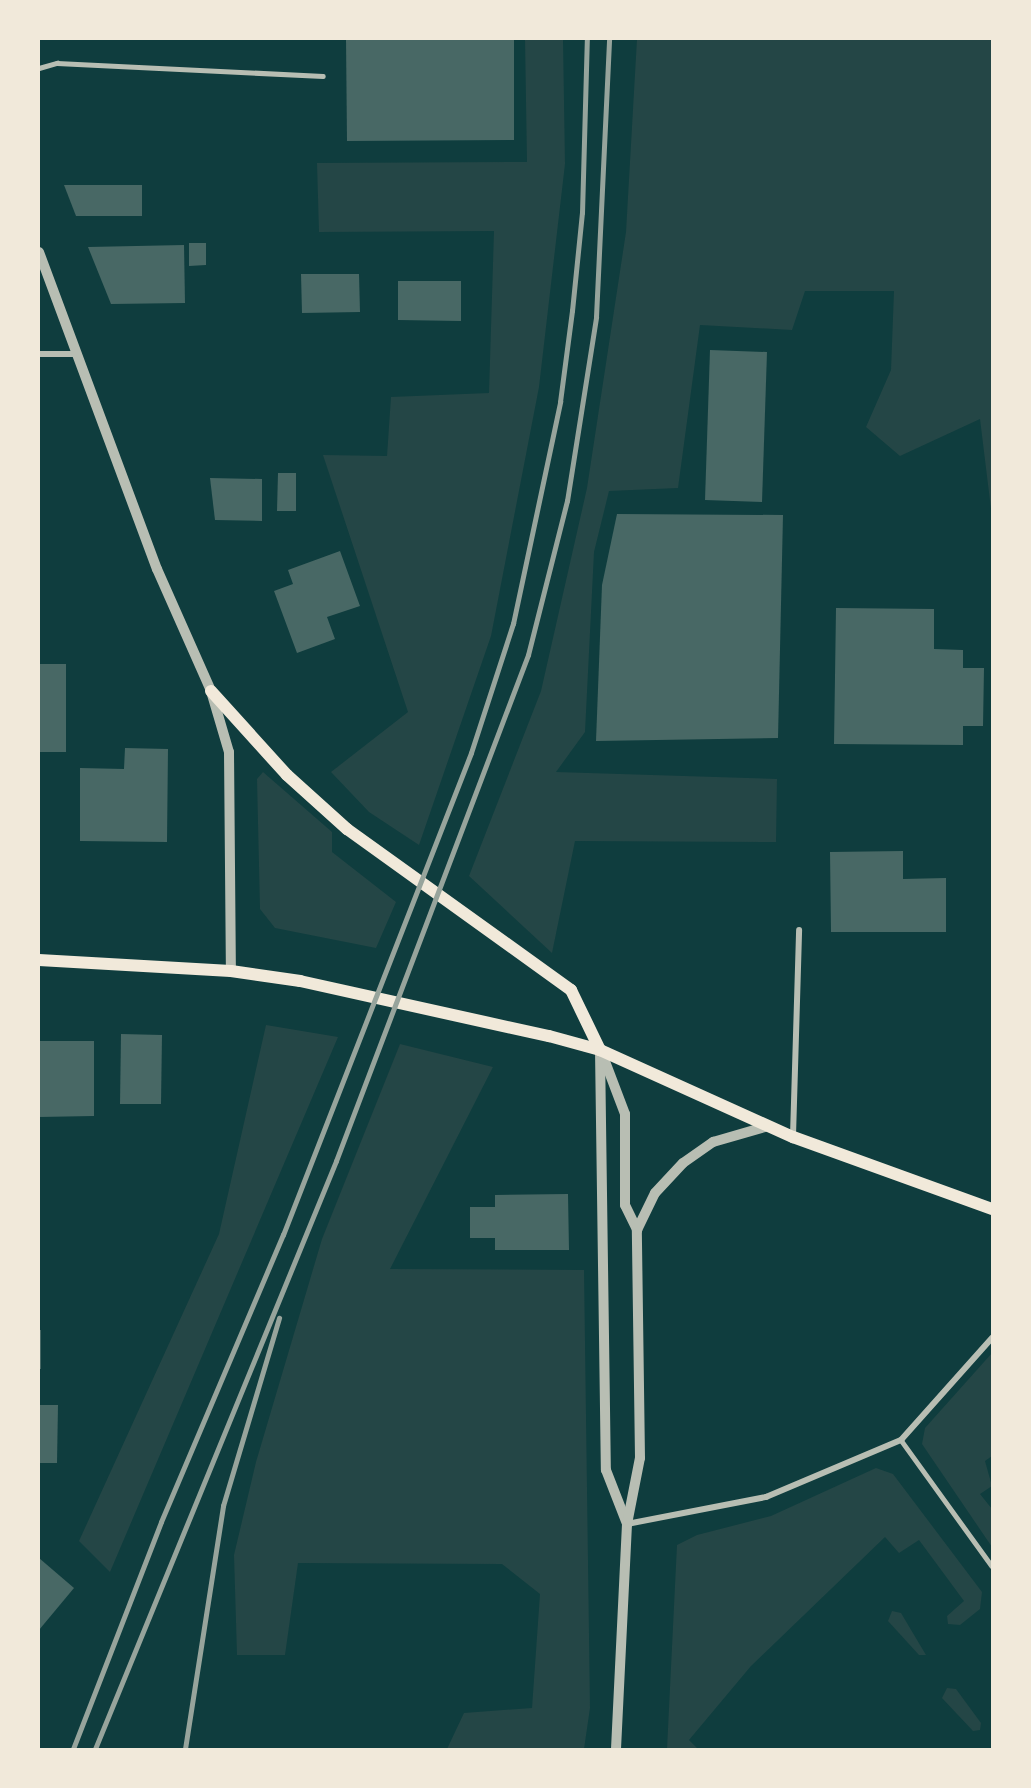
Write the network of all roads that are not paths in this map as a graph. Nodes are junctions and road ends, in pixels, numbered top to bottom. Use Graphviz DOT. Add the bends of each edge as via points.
graph roads {
  1 [pos="39,68"];
  2 [pos="323,76"];
  3 [pos="40,257"];
  4 [pos="39,354"];
  5 [pos="78,354"];
  6 [pos="211,691"];
  7 [pos="799,930"];
  8 [pos="39,960"];
  9 [pos="231,971"];
  10 [pos="600,1050"];
  11 [pos="768,1126"];
  12 [pos="793,1137"];
  13 [pos="992,1209"];
  14 [pos="637,1230"];
  15 [pos="992,1338"];
  16 [pos="901,1440"];
  17 [pos="627,1524"];
  18 [pos="992,1566"];
  19 [pos="616,1749"];
  1 -- 2 [label="lane" via="57,63"];
  3 -- 5 [label="street"];
  4 -- 5 [label="street"];
  5 -- 6 [label="street" via="157,569"];
  6 -- 9 [label="street" via="229,752 233,804"];
  6 -- 10 [label="main road" via="287,775 347,828 571,990"];
  7 -- 12 [label="street"];
  8 -- 9 [label="main road"];
  9 -- 10 [label="main road" via="300,981"];
  10 -- 11 [label="main road"];
  10 -- 14 [label="street" via="625,1114 625,1205"];
  10 -- 17 [label="street" via="606,1470"];
  11 -- 12 [label="main road"];
  11 -- 14 [label="street" via="713,1142 683,1163 655,1193"];
  12 -- 13 [label="main road"];
  14 -- 17 [label="street" via="640,1458"];
  15 -- 16 [label="street"];
  16 -- 17 [label="street" via="766,1497"];
  16 -- 18 [label="lane"];
  17 -- 19 [label="street"];
}
